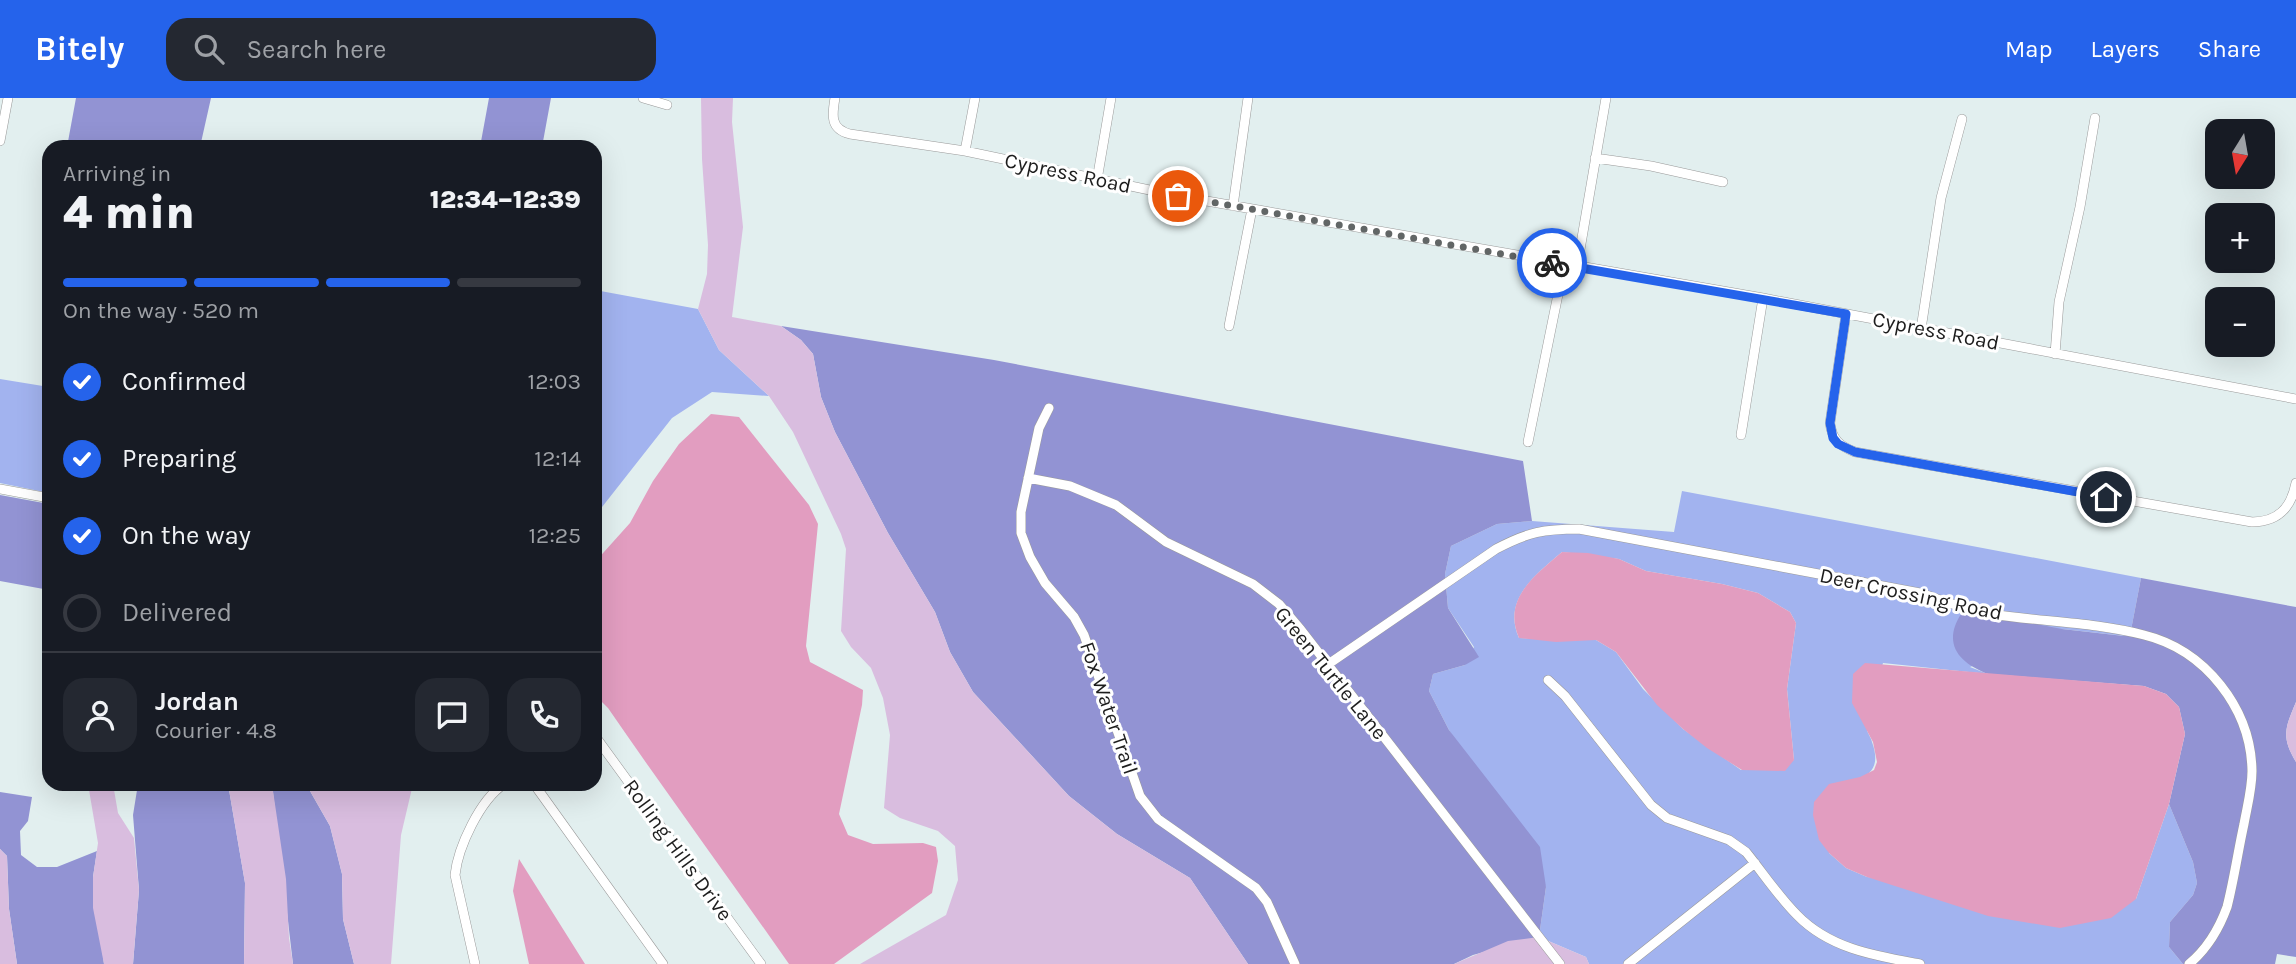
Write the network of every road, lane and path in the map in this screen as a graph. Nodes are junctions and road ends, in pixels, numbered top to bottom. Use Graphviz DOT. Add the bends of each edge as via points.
graph roads {
  1 [pos="8,98"];
  2 [pos="643,98"];
  3 [pos="835,98"];
  4 [pos="975,98"];
  5 [pos="1111,98"];
  6 [pos="1248,98"];
  7 [pos="1606,98"];
  8 [pos="667,105"];
  9 [pos="2095,118"];
  10 [pos="1962,119"];
  11 [pos="0,141"];
  12 [pos="965,151"];
  13 [pos="1595,158"];
  14 [pos="1097,180"];
  15 [pos="1723,182"];
  16 [pos="1233,206"];
  17 [pos="1252,209"];
  18 [pos="1564,265"];
  19 [pos="1577,267"];
  20 [pos="1763,298"];
  21 [pos="1846,314"];
  22 [pos="1229,326"];
  23 [pos="1921,329"];
  24 [pos="2055,354"];
  25 [pos="2296,399"];
  26 [pos="1049,408"];
  27 [pos="1741,435"];
  28 [pos="1528,442"];
  29 [pos="1028,478"];
  30 [pos="2296,482"];
  31 [pos="0,489"];
  32 [pos="42,497"];
  33 [pos="1327,665"];
  34 [pos="1548,680"];
  35 [pos="602,746"];
  36 [pos="496,791"];
  37 [pos="539,791"];
  38 [pos="1755,863"];
  39 [pos="475,964"];
  40 [pos="663,964"];
  41 [pos="761,964"];
  42 [pos="1295,964"];
  43 [pos="1560,964"];
  44 [pos="1628,964"];
  45 [pos="1920,964"];
  46 [pos="2189,964"];
  1 -- 11 [label="street"];
  2 -- 8 [label="street"];
  3 -- 12 [label="street, Cypress Road" via="831,114 844,132"];
  4 -- 12 [label="street"];
  5 -- 14 [label="street"];
  6 -- 16 [label="street"];
  7 -- 13 [label="street"];
  9 -- 24 [label="street" via="2059,302"];
  10 -- 23 [label="street" via="1941,198"];
  12 -- 14 [label="street, Cypress Road"];
  13 -- 15 [label="street"];
  13 -- 19 [label="street"];
  14 -- 16 [label="street, Cypress Road"];
  16 -- 17 [label="street, Cypress Road"];
  17 -- 18 [label="street, Cypress Road"];
  17 -- 22 [label="street"];
  18 -- 19 [label="street, Cypress Road"];
  18 -- 28 [label="street"];
  19 -- 20 [label="street, Cypress Road"];
  20 -- 21 [label="street, Cypress Road"];
  20 -- 27 [label="street"];
  21 -- 23 [label="street, Cypress Road"];
  21 -- 30 [label="street" via="1830,423 1838,444 1855,452 2252,522 2265,522 2280,514 2291,500"];
  23 -- 24 [label="street, Cypress Road"];
  24 -- 25 [label="street, Cypress Road"];
  26 -- 29 [label="street, Fox Water Trail" via="1038,428"];
  29 -- 33 [label="street, Green Turtle Lane" via="1091,493 1177,548 1253,584 1279,604"];
  29 -- 42 [label="street, Fox Water Trail" via="1021,533 1045,583 1084,635 1140,796 1158,819 1256,888"];
  31 -- 32 [label="street"];
  33 -- 43 [label="street, Green Turtle Lane"];
  33 -- 46 [label="street, Deer Crossing Road" via="1496,549 1522,535 1550,529 1579,529 1906,590 1991,614 2147,635 2197,660 2212,673 2236,707 2252,770 2227,907 2211,940"];
  34 -- 38 [label="street" via="1651,804 1667,818 1729,840"];
  35 -- 41 [label="street, Rolling Hills Drive"];
  36 -- 39 [label="street" via="481,806 456,862"];
  37 -- 40 [label="street"];
  38 -- 44 [label="street"];
  38 -- 45 [label="street" via="1798,917 1821,935 1849,948"];
}
